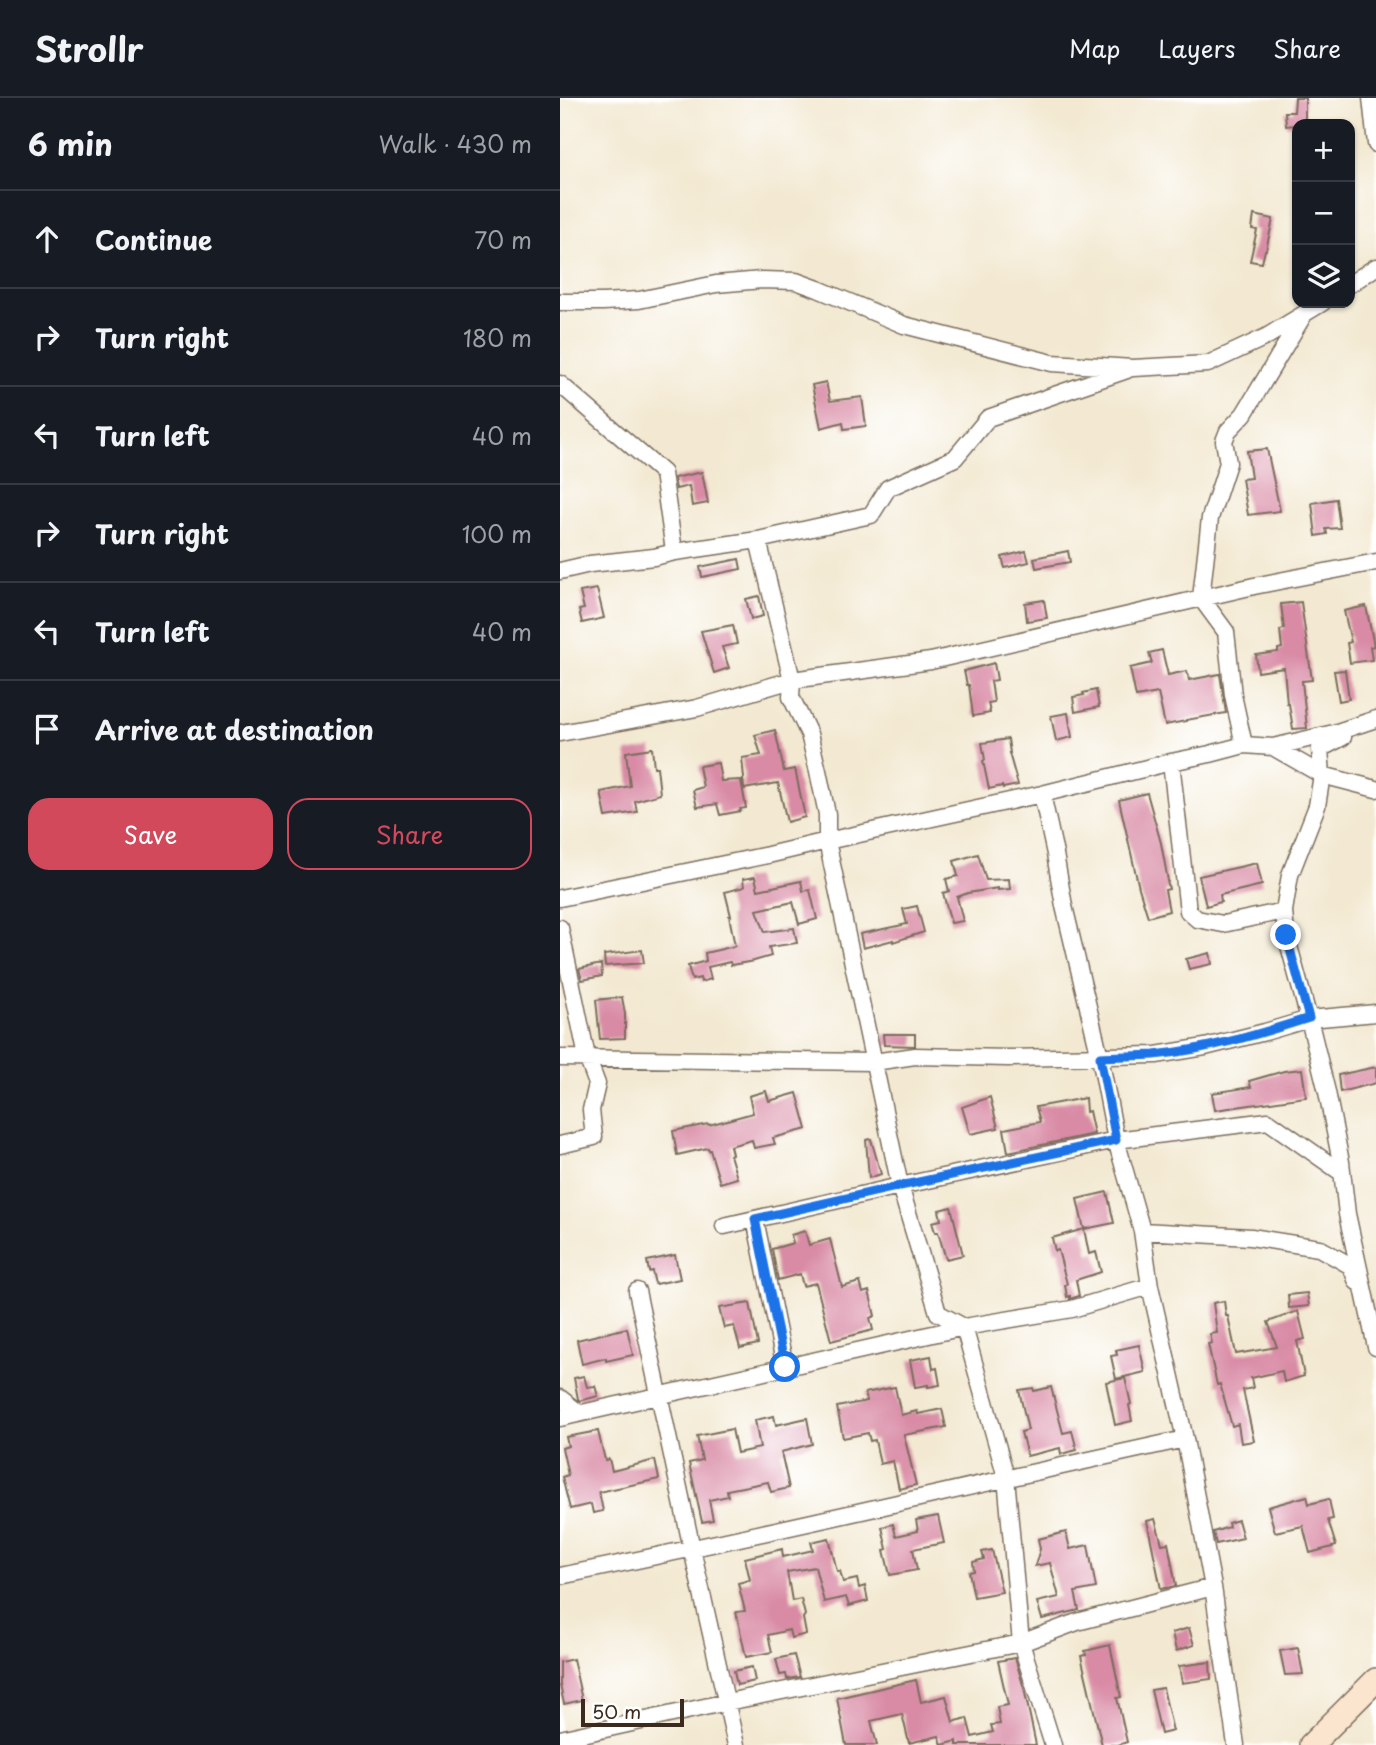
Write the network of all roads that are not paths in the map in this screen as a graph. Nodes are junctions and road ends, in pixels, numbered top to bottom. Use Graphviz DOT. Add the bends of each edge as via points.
graph roads {
  1 [pos="1371,98"];
  2 [pos="1376,144"];
  3 [pos="1376,267"];
  4 [pos="1355,281"];
  5 [pos="560,302"];
  6 [pos="1314,308"];
  7 [pos="1304,314"];
  8 [pos="1133,368"];
  9 [pos="560,384"];
  10 [pos="758,540"];
  11 [pos="675,552"];
  12 [pos="1376,562"];
  13 [pos="560,571"];
  14 [pos="1201,598"];
  15 [pos="792,680"];
  16 [pos="1376,720"];
  17 [pos="560,733"];
  18 [pos="1244,745"];
  19 [pos="1273,747"];
  20 [pos="1171,762"];
  21 [pos="1321,775"];
  22 [pos="1376,789"];
  23 [pos="1042,794"];
  24 [pos="827,841"];
  25 [pos="560,898"];
  26 [pos="1284,911"];
  27 [pos="560,928"];
  28 [pos="1376,1013"];
  29 [pos="1309,1018"];
  30 [pos="587,1057"];
  31 [pos="1100,1057"];
  32 [pos="560,1058"];
  33 [pos="874,1062"];
  34 [pos="1116,1140"];
  35 [pos="560,1145"];
  36 [pos="1342,1172"];
  37 [pos="900,1186"];
  38 [pos="755,1219"];
  39 [pos="724,1226"];
  40 [pos="1142,1231"];
  41 [pos="1150,1286"];
  42 [pos="637,1291"];
  43 [pos="1373,1313"];
  44 [pos="964,1327"];
  45 [pos="1376,1348"];
  46 [pos="785,1367"];
  47 [pos="660,1396"];
  48 [pos="560,1398"];
  49 [pos="579,1413"];
  50 [pos="560,1418"];
  51 [pos="1185,1439"];
  52 [pos="1006,1477"];
  53 [pos="692,1549"];
  54 [pos="560,1576"];
  55 [pos="1213,1587"];
  56 [pos="1021,1643"];
  57 [pos="1376,1680"];
  58 [pos="727,1702"];
  59 [pos="560,1740"];
  60 [pos="736,1745"];
  61 [pos="1053,1745"];
  62 [pos="1236,1745"];
  63 [pos="1311,1745"];
  1 -- 2 [label="street"];
  3 -- 4 [label="street"];
  5 -- 8 [label="street" via="639,300 716,284 796,281 904,325 1052,363"];
  6 -- 7 [label="street"];
  7 -- 8 [label="street" via="1208,364"];
  7 -- 14 [label="street" via="1224,441 1228,463 1209,518"];
  8 -- 10 [label="street" via="988,418 955,458 888,488 871,515"];
  9 -- 11 [label="street" via="663,473"];
  10 -- 11 [label="street"];
  10 -- 15 [label="street"];
  11 -- 13 [label="street"];
  12 -- 14 [label="street"];
  14 -- 15 [label="street" via="931,661"];
  14 -- 18 [label="street" via="1226,632"];
  15 -- 17 [label="street" via="698,708"];
  15 -- 24 [label="street" via="791,697 809,734 818,771"];
  16 -- 19 [label="street"];
  16 -- 21 [label="street" via="1320,749"];
  18 -- 19 [label="street"];
  18 -- 20 [label="street"];
  19 -- 21 [label="street"];
  20 -- 23 [label="street"];
  20 -- 26 [label="street" via="1188,911 1196,919 1223,924"];
  21 -- 22 [label="street"];
  21 -- 26 [label="street" via="1317,806 1290,875"];
  23 -- 24 [label="street"];
  23 -- 31 [label="street"];
  24 -- 25 [label="street"];
  24 -- 33 [label="street"];
  26 -- 29 [label="street" via="1286,935"];
  27 -- 30 [label="street"];
  28 -- 29 [label="street"];
  29 -- 31 [label="street" via="1205,1047"];
  29 -- 36 [label="street"];
  30 -- 32 [label="street"];
  30 -- 33 [label="street"];
  30 -- 35 [label="street" via="597,1084 591,1110 594,1137"];
  31 -- 33 [label="street" via="915,1056"];
  31 -- 34 [label="street"];
  33 -- 37 [label="street"];
  34 -- 36 [label="street" via="1268,1121"];
  34 -- 37 [label="street"];
  34 -- 40 [label="street"];
  36 -- 43 [label="street" via="1347,1214"];
  37 -- 38 [label="street"];
  37 -- 44 [label="street" via="938,1313"];
  38 -- 39 [label="street"];
  38 -- 46 [label="street"];
  40 -- 41 [label="street"];
  40 -- 43 [label="street" via="1251,1237 1319,1248 1351,1266"];
  41 -- 44 [label="street" via="1072,1309"];
  41 -- 51 [label="street"];
  42 -- 47 [label="street"];
  43 -- 45 [label="street"];
  44 -- 46 [label="street"];
  44 -- 52 [label="street"];
  46 -- 47 [label="street"];
  47 -- 49 [label="street"];
  47 -- 53 [label="street"];
  48 -- 49 [label="street"];
  49 -- 50 [label="street"];
  51 -- 52 [label="street"];
  51 -- 55 [label="street"];
  52 -- 53 [label="street"];
  52 -- 56 [label="street"];
  53 -- 54 [label="street"];
  53 -- 58 [label="street"];
  55 -- 56 [label="street" via="1077,1622"];
  55 -- 62 [label="street"];
  56 -- 58 [label="street"];
  56 -- 61 [label="street"];
  57 -- 63 [label="main road"];
  58 -- 59 [label="street"];
  58 -- 60 [label="street"];
}
